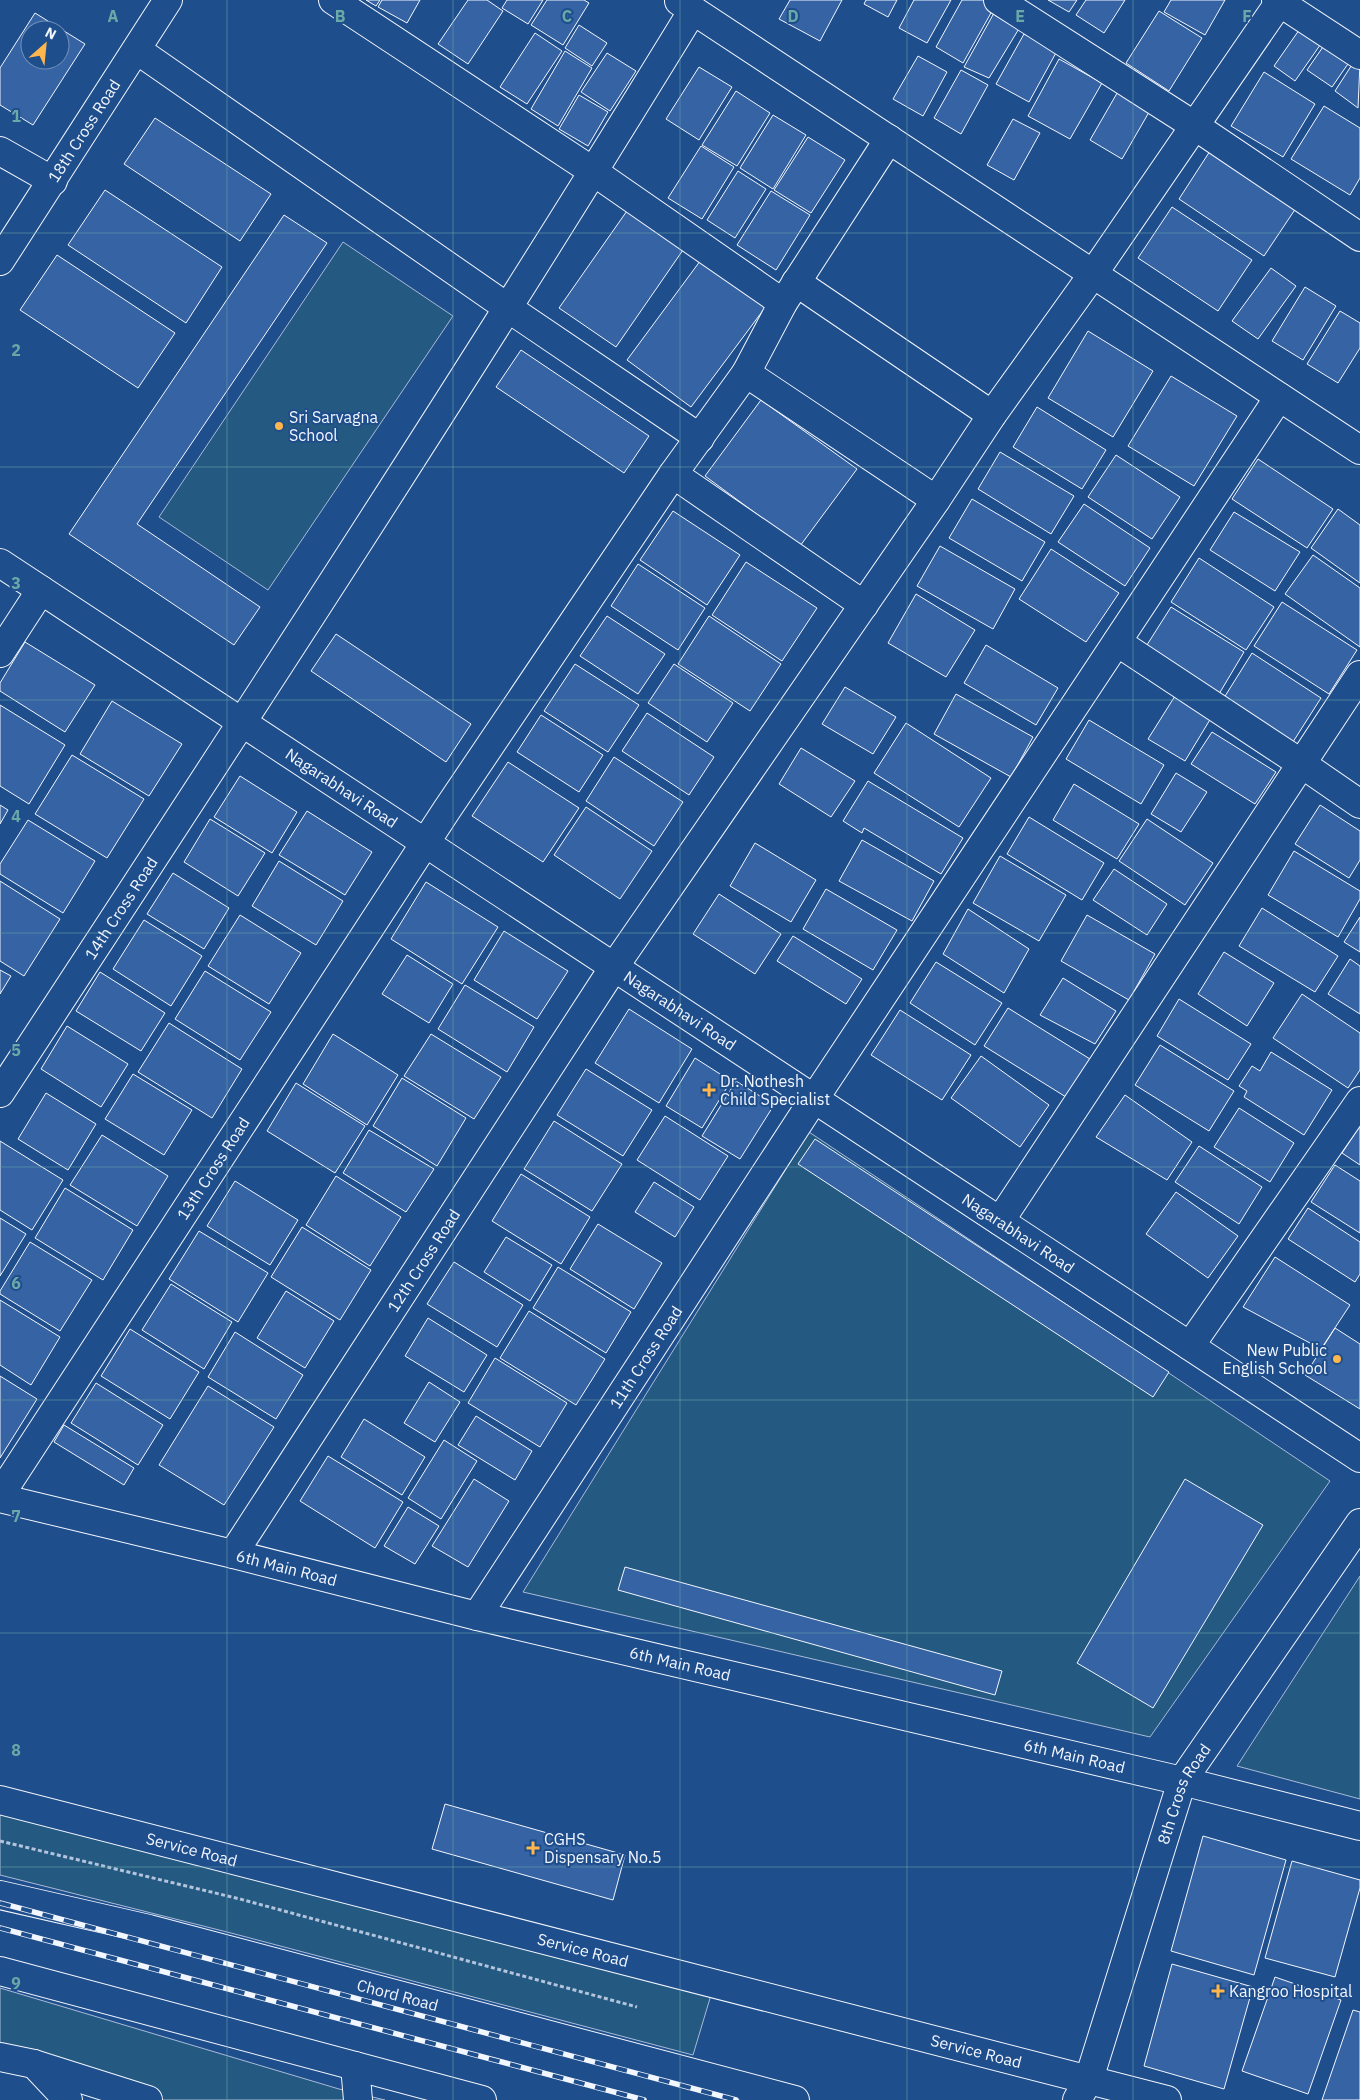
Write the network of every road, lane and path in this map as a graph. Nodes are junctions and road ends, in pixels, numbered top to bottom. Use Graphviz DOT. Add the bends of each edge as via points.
graph roads {
  1 [pos="333,0"];
  2 [pos="998,0"];
  3 [pos="1279,1"];
  4 [pos="164,2"];
  5 [pos="686,5"];
  6 [pos="137,50"];
  7 [pos="1360,55"];
  8 [pos="1194,126"];
  9 [pos="889,139"];
  10 [pos="0,151"];
  11 [pos="594,172"];
  12 [pos="53,181"];
  13 [pos="1360,237"];
  14 [pos="0,261"];
  15 [pos="1093,274"];
  16 [pos="789,293"];
  17 [pos="508,308"];
  18 [pos="746,373"];
  19 [pos="1279,396"];
  20 [pos="992,416"];
  21 [pos="700,438"];
  22 [pos="1360,450"];
  23 [pos="673,474"];
  24 [pos="936,500"];
  25 [pos="0,563"];
  26 [pos="41,590"];
  27 [pos="864,605"];
  28 [pos="1117,642"];
  29 [pos="0,653"];
  30 [pos="1360,675"];
  31 [pos="243,723"];
  32 [pos="1302,764"];
  33 [pos="1360,804"];
  34 [pos="425,842"];
  35 [pos="614,967"];
  36 [pos="0,1093"];
  37 [pos="814,1099"];
  38 [pos="1360,1101"];
  39 [pos="1000,1221"];
  40 [pos="1190,1346"];
  41 [pos="1360,1458"];
  42 [pos="0,1496"];
  43 [pos="1360,1523"];
  44 [pos="233,1554"];
  45 [pos="477,1616"];
  46 [pos="1182,1781"];
  47 [pos="0,1800"];
  48 [pos="1360,1826"];
  49 [pos="0,1841"];
  50 [pos="0,1895"];
  51 [pos="0,1971"];
  52 [pos="637,2007"];
  53 [pos="0,2057"];
  54 [pos="34,2064"];
  55 [pos="355,2066"];
  56 [pos="1083,2090"];
  57 [pos="68,2100"];
  58 [pos="148,2100"];
  59 [pos="358,2100"];
  60 [pos="482,2100"];
  61 [pos="795,2100"];
  62 [pos="1166,2100"];
  1 -- 11 [label="street"];
  2 -- 8 [label="street"];
  3 -- 7 [label="street"];
  3 -- 8 [label="street, 12th Cross Road"];
  4 -- 6 [label="street, 18th Cross Road"];
  5 -- 9 [label="street"];
  5 -- 11 [label="street, 14th Cross Road"];
  6 -- 12 [label="street, 18th Cross Road"];
  6 -- 17 [label="street"];
  8 -- 13 [label="street"];
  8 -- 15 [label="street, 12th Cross Road"];
  9 -- 15 [label="street"];
  9 -- 16 [label="street, 13th Cross Road"];
  10 -- 12 [label="street"];
  11 -- 16 [label="street"];
  11 -- 17 [label="street, 14th Cross Road"];
  12 -- 14 [label="street, 18th Cross Road"];
  15 -- 19 [label="street"];
  15 -- 20 [label="street, 12th Cross Road"];
  16 -- 18 [label="street, 13th Cross Road"];
  16 -- 20 [label="street"];
  17 -- 21 [label="street"];
  17 -- 31 [label="street, 14th Cross Road"];
  18 -- 21 [label="street, 13th Cross Road"];
  18 -- 24 [label="street"];
  19 -- 22 [label="street"];
  19 -- 28 [label="street, 11th Cross Road"];
  20 -- 24 [label="street, 12th Cross Road"];
  21 -- 23 [label="street, 13th Cross Road"];
  23 -- 27 [label="street"];
  23 -- 34 [label="street, 13th Cross Road"];
  24 -- 27 [label="street, 12th Cross Road"];
  25 -- 26 [label="street, Nagarabhavi Road"];
  26 -- 29 [label="street"];
  26 -- 31 [label="street, Nagarabhavi Road"];
  27 -- 35 [label="street, 12th Cross Road"];
  28 -- 32 [label="street"];
  28 -- 37 [label="street, 11th Cross Road"];
  30 -- 32 [label="street"];
  31 -- 34 [label="street, Nagarabhavi Road"];
  31 -- 36 [label="street, 14th Cross Road"];
  32 -- 33 [label="street"];
  32 -- 39 [label="street"];
  34 -- 35 [label="street, Nagarabhavi Road"];
  34 -- 42 [label="street, 13th Cross Road"];
  35 -- 37 [label="street, Nagarabhavi Road"];
  35 -- 44 [label="street, 12th Cross Road"];
  37 -- 39 [label="street, Nagarabhavi Road"];
  37 -- 45 [label="street, 11th Cross Road"];
  38 -- 40 [label="street"];
  39 -- 40 [label="street, Nagarabhavi Road"];
  40 -- 41 [label="street, Nagarabhavi Road"];
  42 -- 44 [label="street, 6th Main Road"];
  43 -- 46 [label="street, 8th Cross Road"];
  44 -- 45 [label="street, 6th Main Road"];
  45 -- 46 [label="street, 6th Main Road"];
  46 -- 48 [label="street, 6th Main Road"];
  46 -- 56 [label="street, 8th Cross Road"];
  47 -- 56 [label="street, Service Road"];
  49 -- 52 [label="path" via="240,1899"];
  50 -- 61 [label="street, Chord Road" via="149,1929"];
  51 -- 55 [label="street"];
  53 -- 54 [label="street"];
  54 -- 57 [label="street"];
  54 -- 58 [label="street"];
  55 -- 59 [label="street"];
  55 -- 60 [label="street"];
  56 -- 62 [label="street, Service Road"];
}
